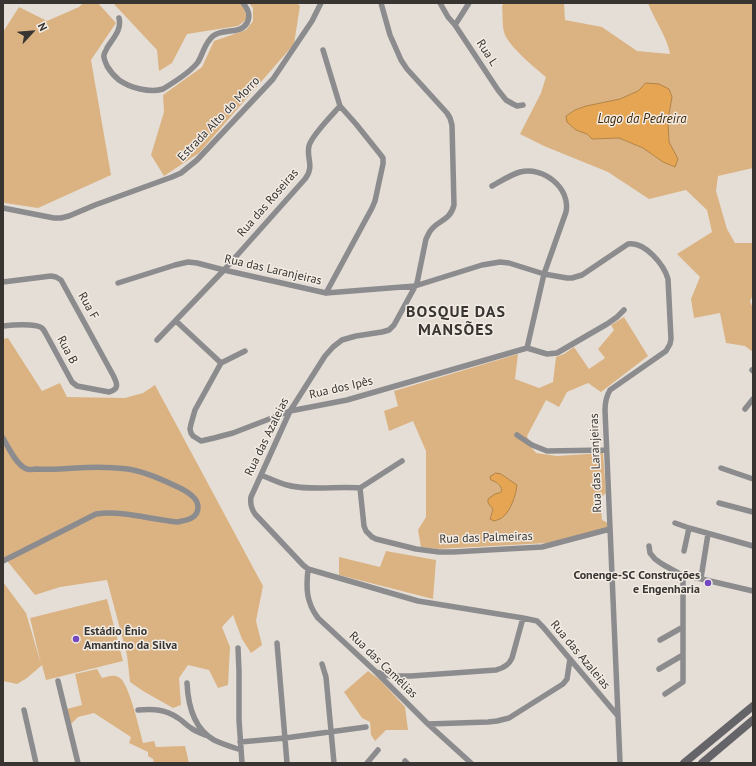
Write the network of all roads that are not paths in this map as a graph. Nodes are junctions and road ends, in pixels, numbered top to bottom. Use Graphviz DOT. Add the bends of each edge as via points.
graph roads {
  1 [pos="243,3"];
  2 [pos="321,3"];
  3 [pos="381,3"];
  4 [pos="440,3"];
  5 [pos="469,3"];
  6 [pos="119,18"];
  7 [pos="455,25"];
  8 [pos="323,50"];
  9 [pos="523,105"];
  10 [pos="340,106"];
  11 [pos="492,186"];
  12 [pos="3,208"];
  13 [pos="224,270"];
  14 [pos="544,274"];
  15 [pos="3,282"];
  16 [pos="118,283"];
  17 [pos="415,286"];
  18 [pos="326,293"];
  19 [pos="624,310"];
  20 [pos="176,321"];
  21 [pos="3,326"];
  22 [pos="157,340"];
  23 [pos="527,348"];
  24 [pos="245,351"];
  25 [pos="221,363"];
  26 [pos="109,392"];
  27 [pos="753,399"];
  28 [pos="745,408"];
  29 [pos="290,411"];
  30 [pos="517,435"];
  31 [pos="3,438"];
  32 [pos="606,450"];
  33 [pos="402,461"];
  34 [pos="721,468"];
  35 [pos="261,475"];
  36 [pos="753,479"];
  37 [pos="360,488"];
  38 [pos="719,503"];
  39 [pos="753,512"];
  40 [pos="675,523"];
  41 [pos="689,528"];
  42 [pos="610,529"];
  43 [pos="708,534"];
  44 [pos="649,546"];
  45 [pos="753,546"];
  46 [pos="684,551"];
  47 [pos="3,561"];
  48 [pos="308,569"];
  49 [pos="683,575"];
  50 [pos="701,578"];
  51 [pos="753,591"];
  52 [pos="523,618"];
  53 [pos="683,627"];
  54 [pos="660,640"];
  55 [pos="277,643"];
  56 [pos="238,648"];
  57 [pos="683,654"];
  58 [pos="570,659"];
  59 [pos="322,664"];
  60 [pos="659,669"];
  61 [pos="375,671"];
  62 [pos="58,681"];
  63 [pos="187,683"];
  64 [pos="665,694"];
  65 [pos="753,706"];
  66 [pos="24,710"];
  67 [pos="138,710"];
  68 [pos="618,717"];
  69 [pos="753,720"];
  70 [pos="428,724"];
  71 [pos="366,727"];
  72 [pos="330,731"];
  73 [pos="208,736"];
  74 [pos="285,738"];
  75 [pos="240,742"];
  76 [pos="241,750"];
  77 [pos="378,750"];
  78 [pos="36,763"];
  79 [pos="78,763"];
  80 [pos="242,763"];
  81 [pos="287,763"];
  82 [pos="334,763"];
  83 [pos="367,763"];
  84 [pos="471,763"];
  85 [pos="620,763"];
  86 [pos="684,763"];
  87 [pos="702,763"];
  1 -- 6 [label="street" via="249,16 246,25 237,30 217,33 209,40 192,69 159,91 144,90 126,84 114,76 109,68 104,57 119,28"];
  2 -- 12 [label="street, Estrada Alto do Morro" via="312,21 273,79 197,160 181,173 61,218"];
  3 -- 17 [label="street, Rua das Azaleias" via="390,35 406,69 447,113 452,125 454,206 450,215 436,225 426,239"];
  4 -- 7 [label="street, Rua L"];
  5 -- 7 [label="street"];
  7 -- 9 [label="street, Rua L" via="506,100 517,106"];
  8 -- 10 [label="street"];
  10 -- 13 [label="street, Rua das Roseiras" via="309,144 308,175"];
  10 -- 18 [label="street" via="383,158 383,164 372,208"];
  11 -- 14 [label="street" via="512,175 530,171 545,175 562,191 567,206"];
  13 -- 16 [label="street, Rua das Laranjeiras" via="188,262"];
  13 -- 18 [label="street, Rua das Laranjeiras"];
  13 -- 20 [label="street, Rua das Roseiras"];
  14 -- 17 [label="street, Rua das Laranjeiras" via="509,263 493,262"];
  14 -- 23 [label="street"];
  14 -- 32 [label="street, Rua das Laranjeiras" via="577,277 633,243 647,250 666,272 669,285 670,344 666,351 610,390 605,403"];
  15 -- 26 [label="street, Rua F" via="51,276 61,280 117,383 114,391"];
  17 -- 18 [label="street, Rua das Laranjeiras"];
  17 -- 29 [label="street, Rua das Azaleias" via="394,325 388,330 342,340 333,346"];
  19 -- 23 [label="street" via="607,324 557,353 546,354"];
  20 -- 22 [label="street, Rua das Roseiras"];
  20 -- 25 [label="street"];
  21 -- 26 [label="street, Rua B" via="33,325 42,328 72,382 77,386"];
  23 -- 29 [label="street, Rua dos Ipês" via="347,400"];
  24 -- 25 [label="street"];
  25 -- 29 [label="street, Rua dos Ipês" via="195,410 190,429 197,439 201,441 233,433"];
  27 -- 28 [label="street"];
  29 -- 35 [label="street, Rua das Azaleias"];
  30 -- 32 [label="street" via="532,445 548,451"];
  31 -- 47 [label="street" via="16,459 28,469 129,470 186,491 198,505 194,517 178,522 126,514 96,514"];
  32 -- 42 [label="street, Rua das Laranjeiras"];
  33 -- 37 [label="street"];
  34 -- 36 [label="street"];
  35 -- 37 [label="street" via="294,487"];
  35 -- 48 [label="street, Rua das Azaleias" via="251,497 252,509"];
  37 -- 42 [label="street, Rua das Palmeiras" via="364,526 368,533 376,539 440,552 542,547"];
  38 -- 39 [label="street"];
  40 -- 41 [label="street"];
  41 -- 43 [label="street"];
  41 -- 46 [label="street"];
  42 -- 68 [label="street, Rua das Laranjeiras"];
  43 -- 45 [label="street"];
  43 -- 50 [label="street"];
  44 -- 49 [label="street" via="650,553 655,559"];
  48 -- 52 [label="street, Rua das Azaleias" via="418,601"];
  48 -- 61 [label="street, Rua das Camélias" via="306,587 314,613"];
  49 -- 50 [label="street"];
  49 -- 53 [label="street"];
  50 -- 51 [label="street"];
  52 -- 58 [label="street, Rua das Azaleias" via="537,621"];
  52 -- 61 [label="street" via="512,658 507,666 502,668 412,676 390,676"];
  53 -- 54 [label="street"];
  53 -- 57 [label="street"];
  55 -- 74 [label="street"];
  56 -- 75 [label="street"];
  57 -- 60 [label="street"];
  57 -- 64 [label="street" via="683,682"];
  58 -- 68 [label="street, Rua das Azaleias"];
  58 -- 70 [label="street" via="567,679 563,684 509,718 488,722"];
  59 -- 72 [label="street" via="326,677"];
  61 -- 70 [label="street, Rua das Camélias"];
  62 -- 79 [label="street"];
  63 -- 73 [label="street" via="194,718"];
  65 -- 86 [label="main road"];
  66 -- 78 [label="street"];
  67 -- 73 [label="street" via="159,709"];
  68 -- 85 [label="street, Rua das Laranjeiras"];
  69 -- 87 [label="main road"];
  70 -- 84 [label="street, Rua das Camélias"];
  71 -- 72 [label="street"];
  72 -- 74 [label="street"];
  72 -- 82 [label="street"];
  73 -- 76 [label="street"];
  74 -- 75 [label="street"];
  74 -- 81 [label="street"];
  75 -- 76 [label="street"];
  76 -- 80 [label="street"];
  77 -- 83 [label="street"];
}
